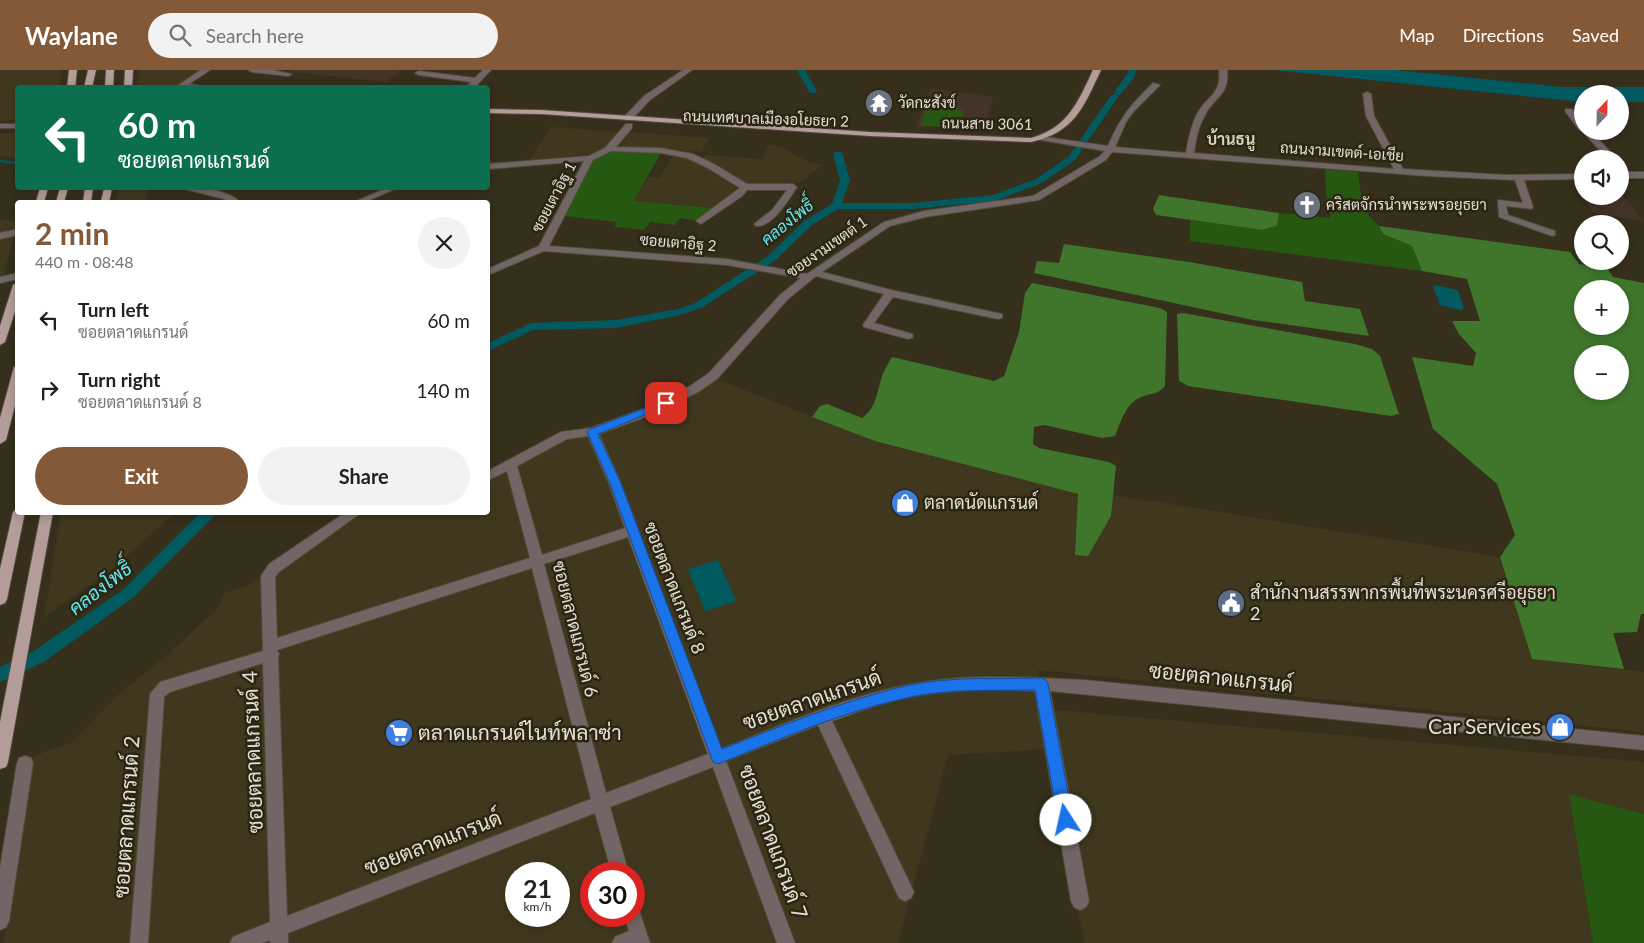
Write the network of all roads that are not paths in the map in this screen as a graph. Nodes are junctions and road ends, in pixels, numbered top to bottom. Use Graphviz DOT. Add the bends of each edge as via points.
graph roads {
  1 [pos="73,70"];
  2 [pos="92,70"];
  3 [pos="110,70"];
  4 [pos="129,70"];
  5 [pos="206,70"];
  6 [pos="252,70"];
  7 [pos="487,70"];
  8 [pos="688,70"];
  9 [pos="1097,70"];
  10 [pos="1223,70"];
  11 [pos="419,73"];
  12 [pos="288,74"];
  13 [pos="477,80"];
  14 [pos="71,85"];
  15 [pos="89,85"];
  16 [pos="108,85"];
  17 [pos="128,85"];
  18 [pos="181,85"];
  19 [pos="473,85"];
  20 [pos="1156,85"];
  21 [pos="1367,94"];
  22 [pos="490,111"];
  23 [pos="1569,111"];
  24 [pos="490,118"];
  25 [pos="1574,118"];
  26 [pos="629,122"];
  27 [pos="0,126"];
  28 [pos="15,126"];
  29 [pos="870,134"];
  30 [pos="1041,138"];
  31 [pos="1595,140"];
  32 [pos="1107,148"];
  33 [pos="611,149"];
  34 [pos="1604,150"];
  35 [pos="1190,155"];
  36 [pos="590,158"];
  37 [pos="490,166"];
  38 [pos="1400,171"];
  39 [pos="1629,175"];
  40 [pos="1644,175"];
  41 [pos="1574,177"];
  42 [pos="1519,178"];
  43 [pos="745,187"];
  44 [pos="195,190"];
  45 [pos="388,190"];
  46 [pos="231,200"];
  47 [pos="366,200"];
  48 [pos="701,222"];
  49 [pos="759,224"];
  50 [pos="15,233"];
  51 [pos="1552,233"];
  52 [pos="0,236"];
  53 [pos="543,248"];
  54 [pos="490,271"];
  55 [pos="812,275"];
  56 [pos="15,277"];
  57 [pos="0,280"];
  58 [pos="890,293"];
  59 [pos="14,304"];
  60 [pos="998,316"];
  61 [pos="908,336"];
  62 [pos="0,342"];
  63 [pos="15,382"];
  64 [pos="592,432"];
  65 [pos="0,440"];
  66 [pos="511,464"];
  67 [pos="490,475"];
  68 [pos="18,515"];
  69 [pos="46,515"];
  70 [pos="352,515"];
  71 [pos="632,531"];
  72 [pos="538,561"];
  73 [pos="0,599"];
  74 [pos="272,650"];
  75 [pos="1041,684"];
  76 [pos="822,717"];
  77 [pos="1644,743"];
  78 [pos="718,757"];
  79 [pos="0,762"];
  80 [pos="25,764"];
  81 [pos="600,803"];
  82 [pos="617,862"];
  83 [pos="905,892"];
  84 [pos="1080,901"];
  85 [pos="0,921"];
  86 [pos="636,927"];
  87 [pos="279,935"];
  88 [pos="640,939"];
  89 [pos="139,943"];
  90 [pos="238,943"];
  91 [pos="621,943"];
  92 [pos="786,943"];
  1 -- 14 [label="main road"];
  2 -- 15 [label="main road"];
  3 -- 16 [label="main road"];
  4 -- 17 [label="main road"];
  5 -- 18 [label="street"];
  6 -- 12 [label="street"];
  7 -- 13 [label="street"];
  8 -- 26 [label="street" via="647,98"];
  9 -- 30 [label="main road, ถนนสาย 3061" via="1078,109 1065,126"];
  10 -- 35 [label="street" via="1224,88 1200,116"];
  11 -- 13 [label="street"];
  13 -- 19 [label="street"];
  20 -- 32 [label="street" via="1131,109"];
  21 -- 38 [label="street" via="1370,116"];
  22 -- 26 [label="main road, ถนนเทศบาลเมืองอโยธยา 2" via="542,112"];
  23 -- 25 [label="street"];
  24 -- 26 [label="main road, ถนนเทศบาลเมืองอโยธยา 2"];
  26 -- 29 [label="main road, ถนนเทศบาลเมืองอโยธยา 2"];
  26 -- 33 [label="street"];
  27 -- 28 [label="street"];
  29 -- 30 [label="main road, ถนนสาย 3061" via="1014,140"];
  30 -- 32 [label="street, ถนนงามเขตต์-เอเชีย"];
  31 -- 34 [label="street"];
  32 -- 35 [label="street, ถนนงามเขตต์-เอเชีย"];
  32 -- 55 [label="street, ซอยงามเขตต์ 1" via="1103,158 1036,198 924,214 887,224"];
  33 -- 36 [label="street"];
  33 -- 43 [label="street" via="689,156"];
  35 -- 38 [label="street, ถนนงามเขตต์-เอเชีย"];
  36 -- 37 [label="street"];
  36 -- 53 [label="street, ซอยเตาอิฐ 1"];
  38 -- 42 [label="street, ถนนงามเขตต์-เอเชีย"];
  39 -- 40 [label="street"];
  41 -- 42 [label="street, ถนนงามเขตต์-เอเชีย"];
  42 -- 51 [label="street" via="1529,207 1501,202 1504,217"];
  43 -- 48 [label="street"];
  43 -- 49 [label="street" via="793,187 776,212"];
  44 -- 46 [label="street"];
  45 -- 47 [label="street"];
  50 -- 52 [label="street"];
  53 -- 54 [label="street"];
  53 -- 55 [label="street, ซอยเตาอิฐ 2" via="727,262"];
  55 -- 58 [label="street, ซอยเตาอิฐ 2"];
  55 -- 64 [label="street, ซอยงามเขตต์ 1" via="784,297 713,376 652,410"];
  56 -- 57 [label="street"];
  58 -- 60 [label="street, ซอยเตาอิฐ 2"];
  58 -- 61 [label="street" via="868,326"];
  59 -- 62 [label="main road"];
  63 -- 65 [label="main road"];
  64 -- 66 [label="street, ซอยงามเขตต์ 1" via="565,435"];
  64 -- 71 [label="street, ซอยตลาดแกรนด์ 8"];
  66 -- 67 [label="street, ซอยงามเขตต์ 1"];
  66 -- 72 [label="street, ซอยตลาดแกรนด์ 6"];
  68 -- 73 [label="main road"];
  69 -- 79 [label="main road"];
  70 -- 74 [label="street, ซอยตลาดแกรนด์ 4" via="274,568 268,576"];
  71 -- 72 [label="street"];
  71 -- 78 [label="street, ซอยตลาดแกรนด์ 8"];
  72 -- 74 [label="street"];
  72 -- 81 [label="street, ซอยตลาดแกรนด์ 6"];
  74 -- 87 [label="street, ซอยตลาดแกรนด์ 4"];
  74 -- 89 [label="street, ซอยตลาดแกรนด์ 2" via="166,687 157,694"];
  75 -- 76 [label="street, ซอยตลาดแกรนด์" via="947,685 902,692"];
  75 -- 77 [label="street, ซอยตลาดแกรนด์"];
  75 -- 84 [label="street"];
  76 -- 78 [label="street, ซอยตลาดแกรนด์"];
  76 -- 83 [label="street"];
  78 -- 81 [label="street, ซอยตลาดแกรนด์"];
  78 -- 92 [label="street, ซอยตลาดแกรนด์ 7"];
  80 -- 85 [label="street"];
  81 -- 82 [label="street, ซอยตลาดแกรนด์ 6"];
  81 -- 87 [label="street, ซอยตลาดแกรนด์"];
  86 -- 88 [label="street"];
  87 -- 90 [label="street, ซอยตลาดแกรนด์"];
  88 -- 91 [label="street"];
}
